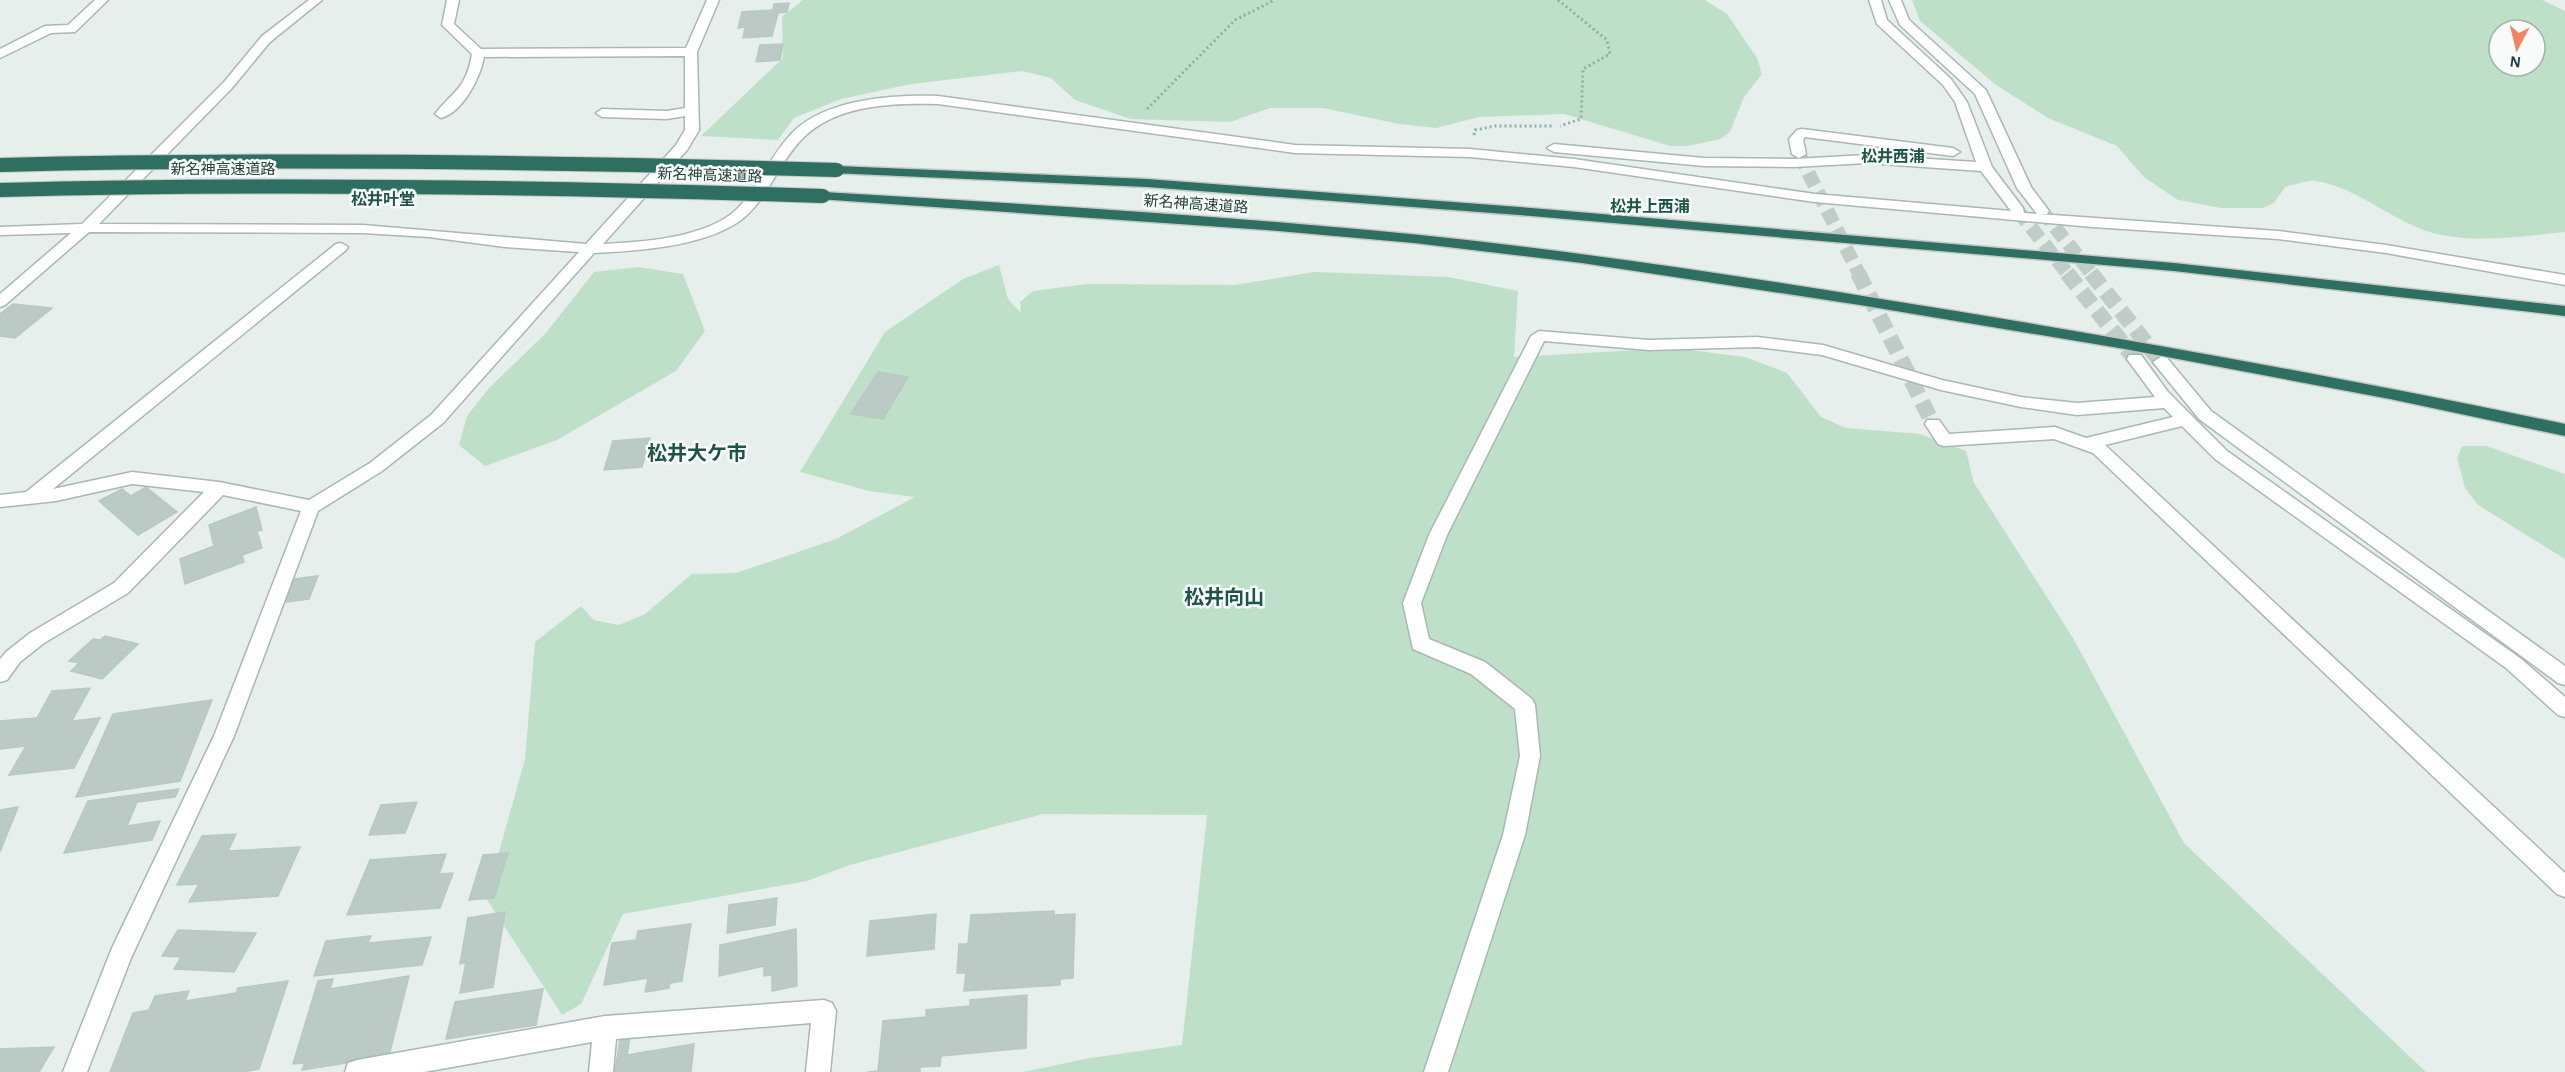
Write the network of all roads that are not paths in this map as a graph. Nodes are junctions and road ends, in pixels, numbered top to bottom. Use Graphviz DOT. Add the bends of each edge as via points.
graph roads {
  1 [pos="102,0"];
  2 [pos="316,0"];
  3 [pos="453,0"];
  4 [pos="713,0"];
  5 [pos="1875,0"];
  6 [pos="1895,0"];
  7 [pos="691,52"];
  8 [pos="478,53"];
  9 [pos="0,54"];
  10 [pos="691,111"];
  11 [pos="603,113"];
  12 [pos="441,114"];
  13 [pos="1471,147"];
  14 [pos="1799,154"];
  15 [pos="1983,162"];
  16 [pos="0,165"];
  17 [pos="0,190"];
  18 [pos="2018,211"];
  19 [pos="2043,211"];
  20 [pos="86,228"];
  21 [pos="0,231"];
  22 [pos="340,247"];
  23 [pos="592,249"];
  24 [pos="2565,280"];
  25 [pos="0,302"];
  26 [pos="2565,312"];
  27 [pos="2135,359"];
  28 [pos="2162,362"];
  29 [pos="2167,402"];
  30 [pos="2186,420"];
  31 [pos="1933,424"];
  32 [pos="2565,430"];
  33 [pos="2086,444"];
  34 [pos="219,488"];
  35 [pos="30,498"];
  36 [pos="0,501"];
  37 [pos="311,507"];
  38 [pos="0,674"];
  39 [pos="2565,677"];
  40 [pos="2565,709"];
  41 [pos="2565,887"];
  42 [pos="605,1028"];
  43 [pos="75,1072"];
  44 [pos="357,1072"];
  45 [pos="601,1072"];
  46 [pos="818,1072"];
  47 [pos="1436,1072"];
  1 -- 9 [label="street" via="71,29 48,29"];
  2 -- 20 [label="street" via="266,39 228,85"];
  3 -- 8 [label="street" via="448,25"];
  4 -- 7 [label="street"];
  5 -- 15 [label="street" via="1881,21 1947,82 1961,102"];
  6 -- 19 [label="street" via="1904,22 1981,93 2024,188"];
  7 -- 8 [label="street"];
  7 -- 10 [label="street"];
  8 -- 12 [label="street" via="476,73 462,97"];
  10 -- 11 [label="street" via="667,115"];
  10 -- 23 [label="street" via="692,130 682,147"];
  13 -- 15 [label="street" via="1704,162 1866,159"];
  13 -- 23 [label="street" via="1295,149 938,100 898,99 826,117 799,134 742,212 714,229 651,246"];
  13 -- 24 [label="street" via="1815,198 2278,235"];
  14 -- 15 [label="street" via="1796,139 1802,133"];
  15 -- 18 [label="street"];
  16 -- 26 [label="highway, 新名神高速道路, bridge" via="422,160 837,170 1147,183 2174,267"];
  17 -- 32 [label="highway, 新名神高速道路, bridge" via="443,186 823,196 1190,219 1417,239 1722,279 2060,332"];
  20 -- 21 [label="street"];
  20 -- 23 [label="street" via="363,229"];
  20 -- 25 [label="street"];
  22 -- 35 [label="street"];
  23 -- 37 [label="street" via="437,419 406,446"];
  27 -- 29 [label="street"];
  28 -- 39 [label="street" via="2205,415"];
  29 -- 30 [label="street"];
  29 -- 47 [label="street" via="2077,409 2021,402 1941,385 1823,350 1757,342 1649,345 1539,336 1438,535 1412,603 1420,644 1478,668 1525,705 1530,756 1514,835"];
  30 -- 33 [label="street"];
  30 -- 40 [label="street" via="2221,455 2513,663"];
  31 -- 33 [label="street" via="1944,440 2055,433"];
  33 -- 41 [label="street" via="2099,449"];
  34 -- 35 [label="street" via="132,478"];
  34 -- 37 [label="street"];
  34 -- 38 [label="street" via="121,588 37,638 13,657"];
  35 -- 36 [label="street"];
  37 -- 43 [label="street" via="224,736 120,956"];
  42 -- 44 [label="street"];
  42 -- 45 [label="street"];
  42 -- 46 [label="street" via="824,1011"];
}
